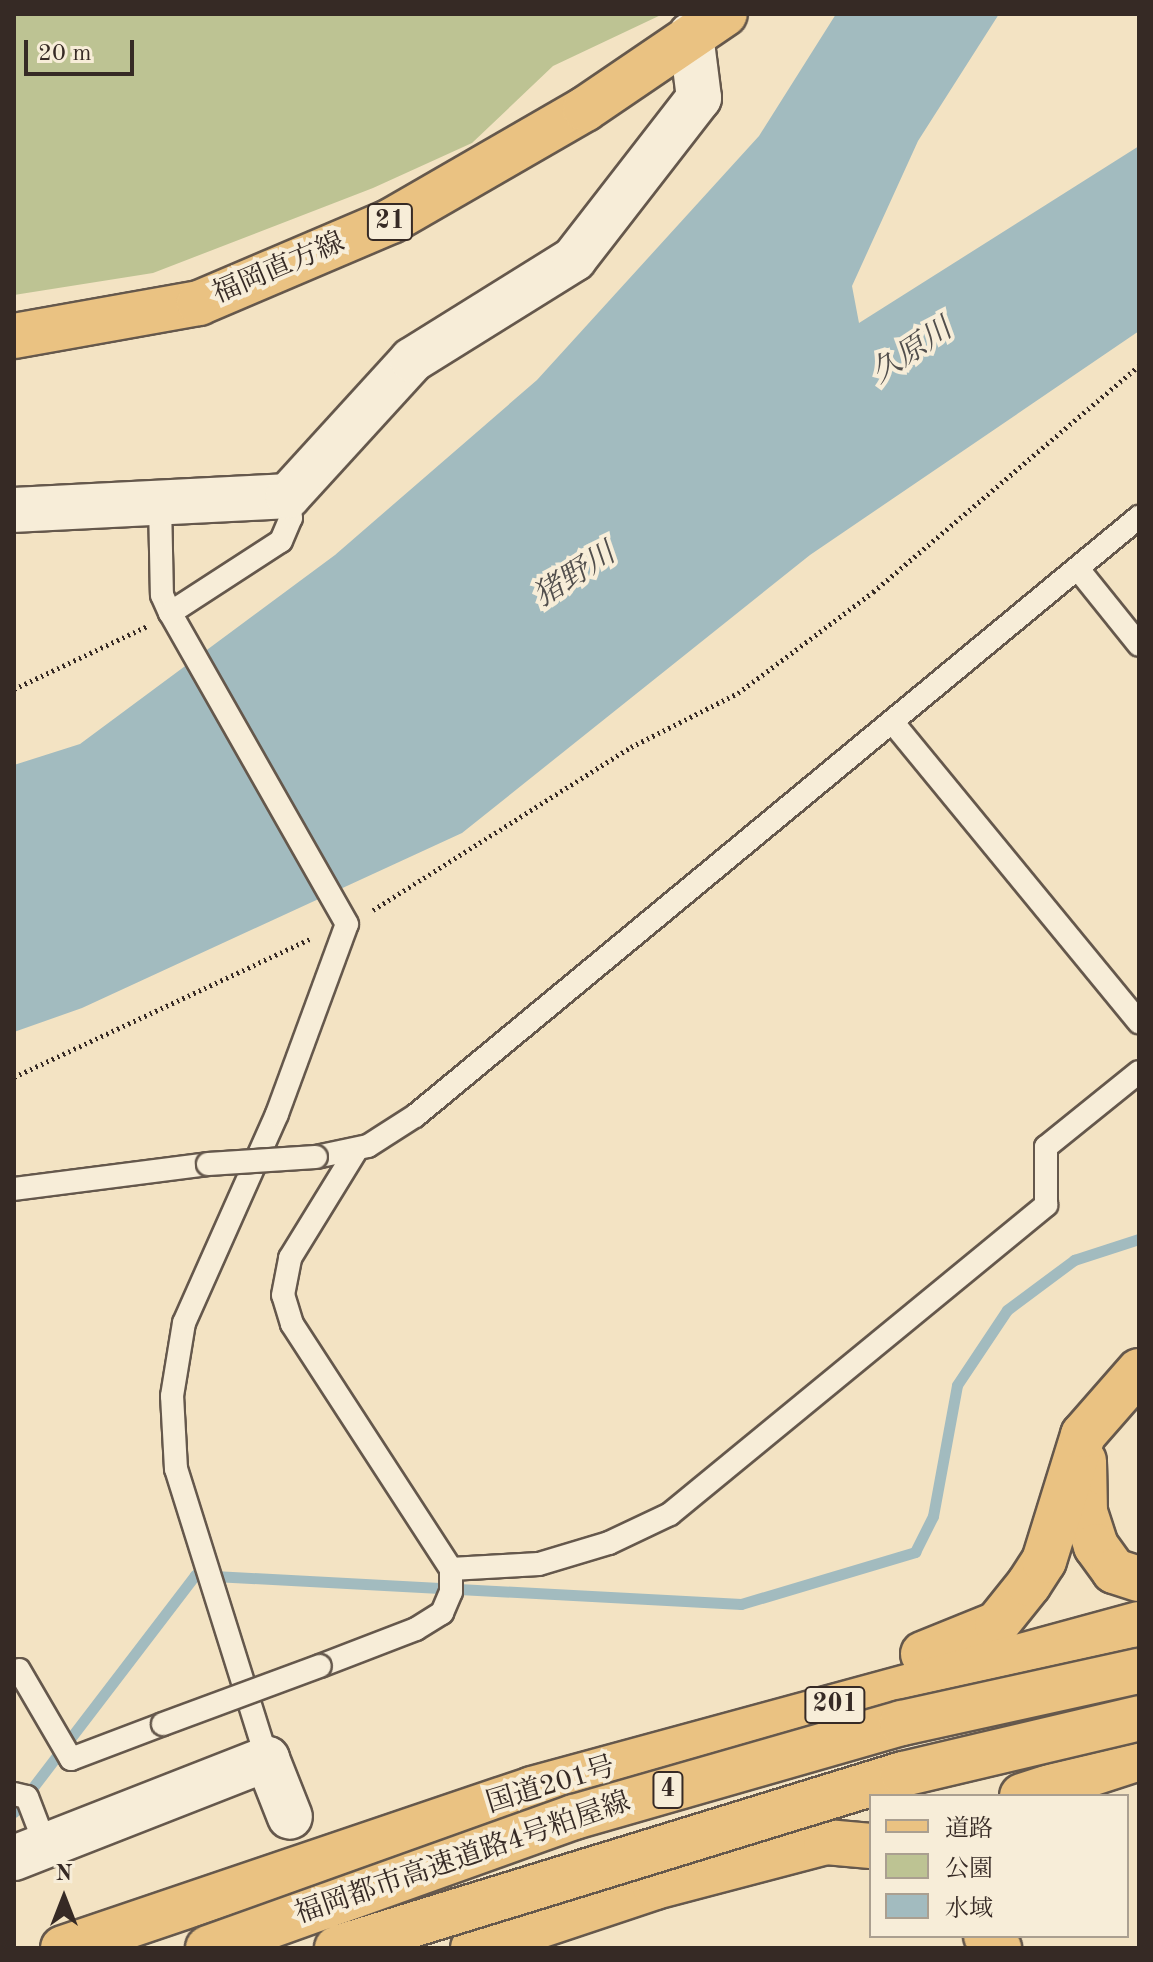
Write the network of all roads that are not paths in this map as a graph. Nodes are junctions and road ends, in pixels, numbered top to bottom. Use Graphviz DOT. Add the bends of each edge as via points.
graph roads {
  1 [pos="708,25"];
  2 [pos="14,336"];
  3 [pos="288,496"];
  4 [pos="160,503"];
  5 [pos="14,510"];
  6 [pos="1139,517"];
  7 [pos="1078,569"];
  8 [pos="176,622"];
  9 [pos="1139,645"];
  10 [pos="894,724"];
  11 [pos="1139,1022"];
  12 [pos="1139,1072"];
  13 [pos="357,1149"];
  14 [pos="14,1189"];
  15 [pos="1139,1371"];
  16 [pos="1083,1435"];
  17 [pos="451,1569"];
  18 [pos="1139,1579"];
  19 [pos="1139,1624"];
  20 [pos="19,1670"];
  21 [pos="1139,1671"];
  22 [pos="1139,1718"];
  23 [pos="1139,1736"];
  24 [pos="1139,1758"];
  25 [pos="267,1759"];
  26 [pos="532,1789"];
  27 [pos="14,1794"];
  28 [pos="892,1794"];
  29 [pos="1028,1794"];
  30 [pos="869,1800"];
  31 [pos="290,1817"];
  32 [pos="869,1846"];
  33 [pos="30,1851"];
  34 [pos="63,1948"];
  35 [pos="208,1948"];
  36 [pos="337,1948"];
  37 [pos="400,1948"];
  38 [pos="473,1948"];
  1 -- 2 [label="main road, 福岡直方線 / 21" via="585,109 391,221 199,303"];
  1 -- 3 [label="street" via="699,98 574,259 412,360 317,455"];
  3 -- 4 [label="street"];
  3 -- 8 [label="lane" via="291,518 281,541"];
  4 -- 5 [label="street"];
  4 -- 8 [label="lane" via="162,595"];
  6 -- 7 [label="lane"];
  7 -- 9 [label="lane"];
  7 -- 10 [label="lane"];
  8 -- 25 [label="lane" via="343,919 283,1099 184,1323 172,1396 176,1469"];
  10 -- 11 [label="lane"];
  10 -- 13 [label="lane" via="415,1116"];
  12 -- 17 [label="lane" via="1046,1147 1046,1205 670,1514 609,1543 539,1564"];
  13 -- 14 [label="lane, bridge"];
  13 -- 17 [label="lane" via="290,1258 283,1295 292,1324"];
  15 -- 16 [label="main road"];
  16 -- 18 [label="main road" via="1085,1512 1096,1546 1114,1571"];
  16 -- 26 [label="main road" via="1044,1561 997,1624 959,1644 690,1722"];
  17 -- 20 [label="lane, bridge" via="442,1613 320,1666 71,1759"];
  19 -- 26 [label="main road, 国道201号 / 201"];
  21 -- 35 [label="main road, 福岡都市高速道路4号粕屋線 / 4, bridge" via="902,1723 574,1817"];
  22 -- 36 [label="main road, 福岡都市高速道路4号粕屋線, bridge" via="903,1774"];
  23 -- 28 [label="main road"];
  24 -- 29 [label="main road"];
  25 -- 31 [label="street"];
  25 -- 33 [label="street"];
  26 -- 34 [label="main road, 国道201号 / 201"];
  27 -- 33 [label="lane" via="27,1797"];
  30 -- 37 [label="main road" via="605,1870"];
  32 -- 38 [label="main road" via="826,1842 655,1887"];
}
